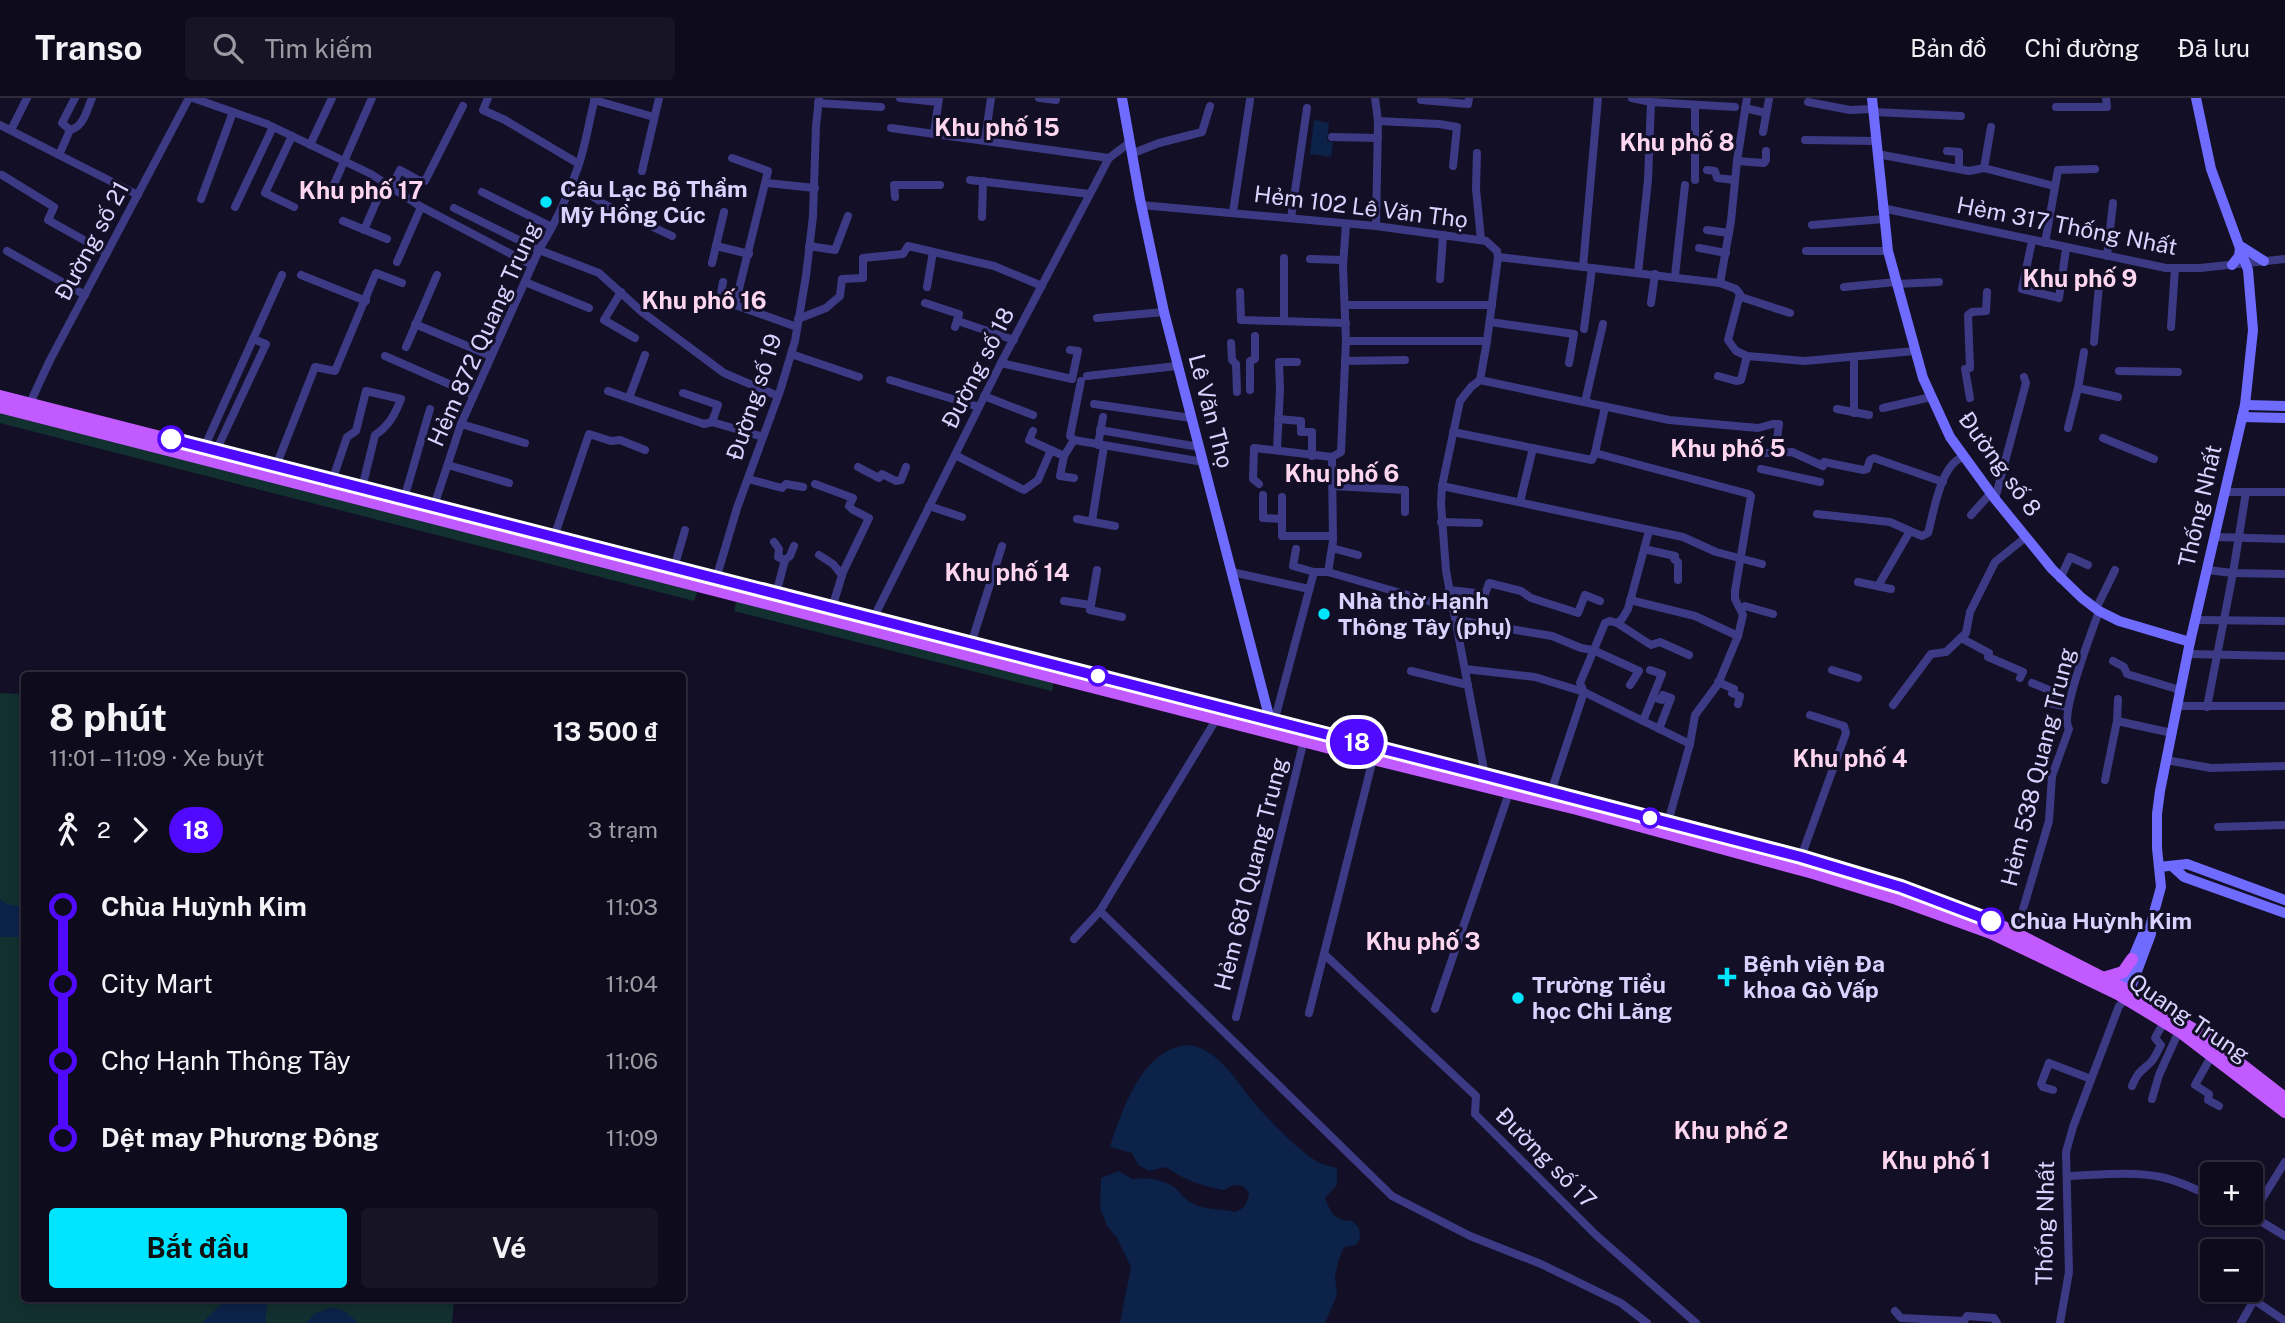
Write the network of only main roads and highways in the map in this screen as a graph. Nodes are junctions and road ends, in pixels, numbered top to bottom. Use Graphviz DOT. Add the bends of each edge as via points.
graph roads {
  1 [pos="1122,98"];
  2 [pos="2196,98"];
  3 [pos="1872,106"];
  4 [pos="2240,245"];
  5 [pos="2264,261"];
  6 [pos="2232,265"];
  7 [pos="0,396"];
  8 [pos="2245,405"];
  9 [pos="2285,405"];
  10 [pos="0,407"];
  11 [pos="28,408"];
  12 [pos="2242,417"];
  13 [pos="2285,418"];
  14 [pos="714,584"];
  15 [pos="871,624"];
  16 [pos="2190,642"];
  17 [pos="1068,674"];
  18 [pos="1271,726"];
  19 [pos="1578,804"];
  20 [pos="1799,863"];
  21 [pos="2159,867"];
  22 [pos="2173,867"];
  23 [pos="1870,884"];
  24 [pos="2285,900"];
  25 [pos="2285,913"];
  26 [pos="2150,927"];
  27 [pos="2132,959"];
  28 [pos="2103,978"];
  29 [pos="2123,995"];
  30 [pos="2285,1098"];
  31 [pos="2285,1112"];
  1 -- 18 [label="main road, Lê Văn Thọ" via="1164,312"];
  2 -- 4 [label="main road, Thống Nhất" via="2211,169"];
  3 -- 16 [label="main road, Đường số 8" via="1888,251 1915,351 1946,429 2060,579 2097,610 2119,621"];
  4 -- 5 [label="main road"];
  4 -- 6 [label="main road"];
  4 -- 8 [label="main road, Thống Nhất" via="2253,330"];
  7 -- 11 [label="main road, Quang Trung"];
  8 -- 9 [label="main road"];
  8 -- 12 [label="main road, Thống Nhất"];
  10 -- 11 [label="main road, Quang Trung"];
  11 -- 14 [label="main road, Quang Trung"];
  11 -- 14 [label="main road, Quang Trung" via="434,506 674,568"];
  12 -- 13 [label="main road"];
  12 -- 16 [label="main road, Thống Nhất"];
  14 -- 15 [label="main road, Quang Trung"];
  14 -- 15 [label="main road, Quang Trung" via="832,608"];
  15 -- 17 [label="main road, Quang Trung"];
  15 -- 17 [label="main road, Quang Trung" via="971,644"];
  16 -- 21 [label="main road, Thống Nhất" via="2157,814"];
  17 -- 18 [label="main road, Quang Trung"];
  17 -- 18 [label="main road, Quang Trung" via="1217,718"];
  18 -- 19 [label="main road, Quang Trung" via="1485,775"];
  18 -- 19 [label="main road, Quang Trung" via="1373,760 1509,793"];
  19 -- 20 [label="main road, Quang Trung"];
  19 -- 20 [label="main road, Quang Trung" via="1668,822"];
  20 -- 23 [label="main road, Quang Trung"];
  21 -- 22 [label="main road"];
  21 -- 26 [label="main road, Thống Nhất" via="2161,893"];
  22 -- 24 [label="main road" via="2187,864"];
  22 -- 25 [label="main road" via="2184,877"];
  23 -- 28 [label="main road, Quang Trung" via="1914,891 1996,923"];
  23 -- 29 [label="main road, Quang Trung" via="1991,933"];
  26 -- 27 [label="main road, Thống Nhất"];
  26 -- 29 [label="main road, Thống Nhất"];
  27 -- 28 [label="main road" via="2123,972"];
  27 -- 29 [label="main road, Thống Nhất"];
  28 -- 29 [label="main road, Quang Trung"];
  29 -- 30 [label="main road, Quang Trung" via="2205,1036"];
  29 -- 31 [label="main road, Quang Trung" via="2179,1031"];
}
